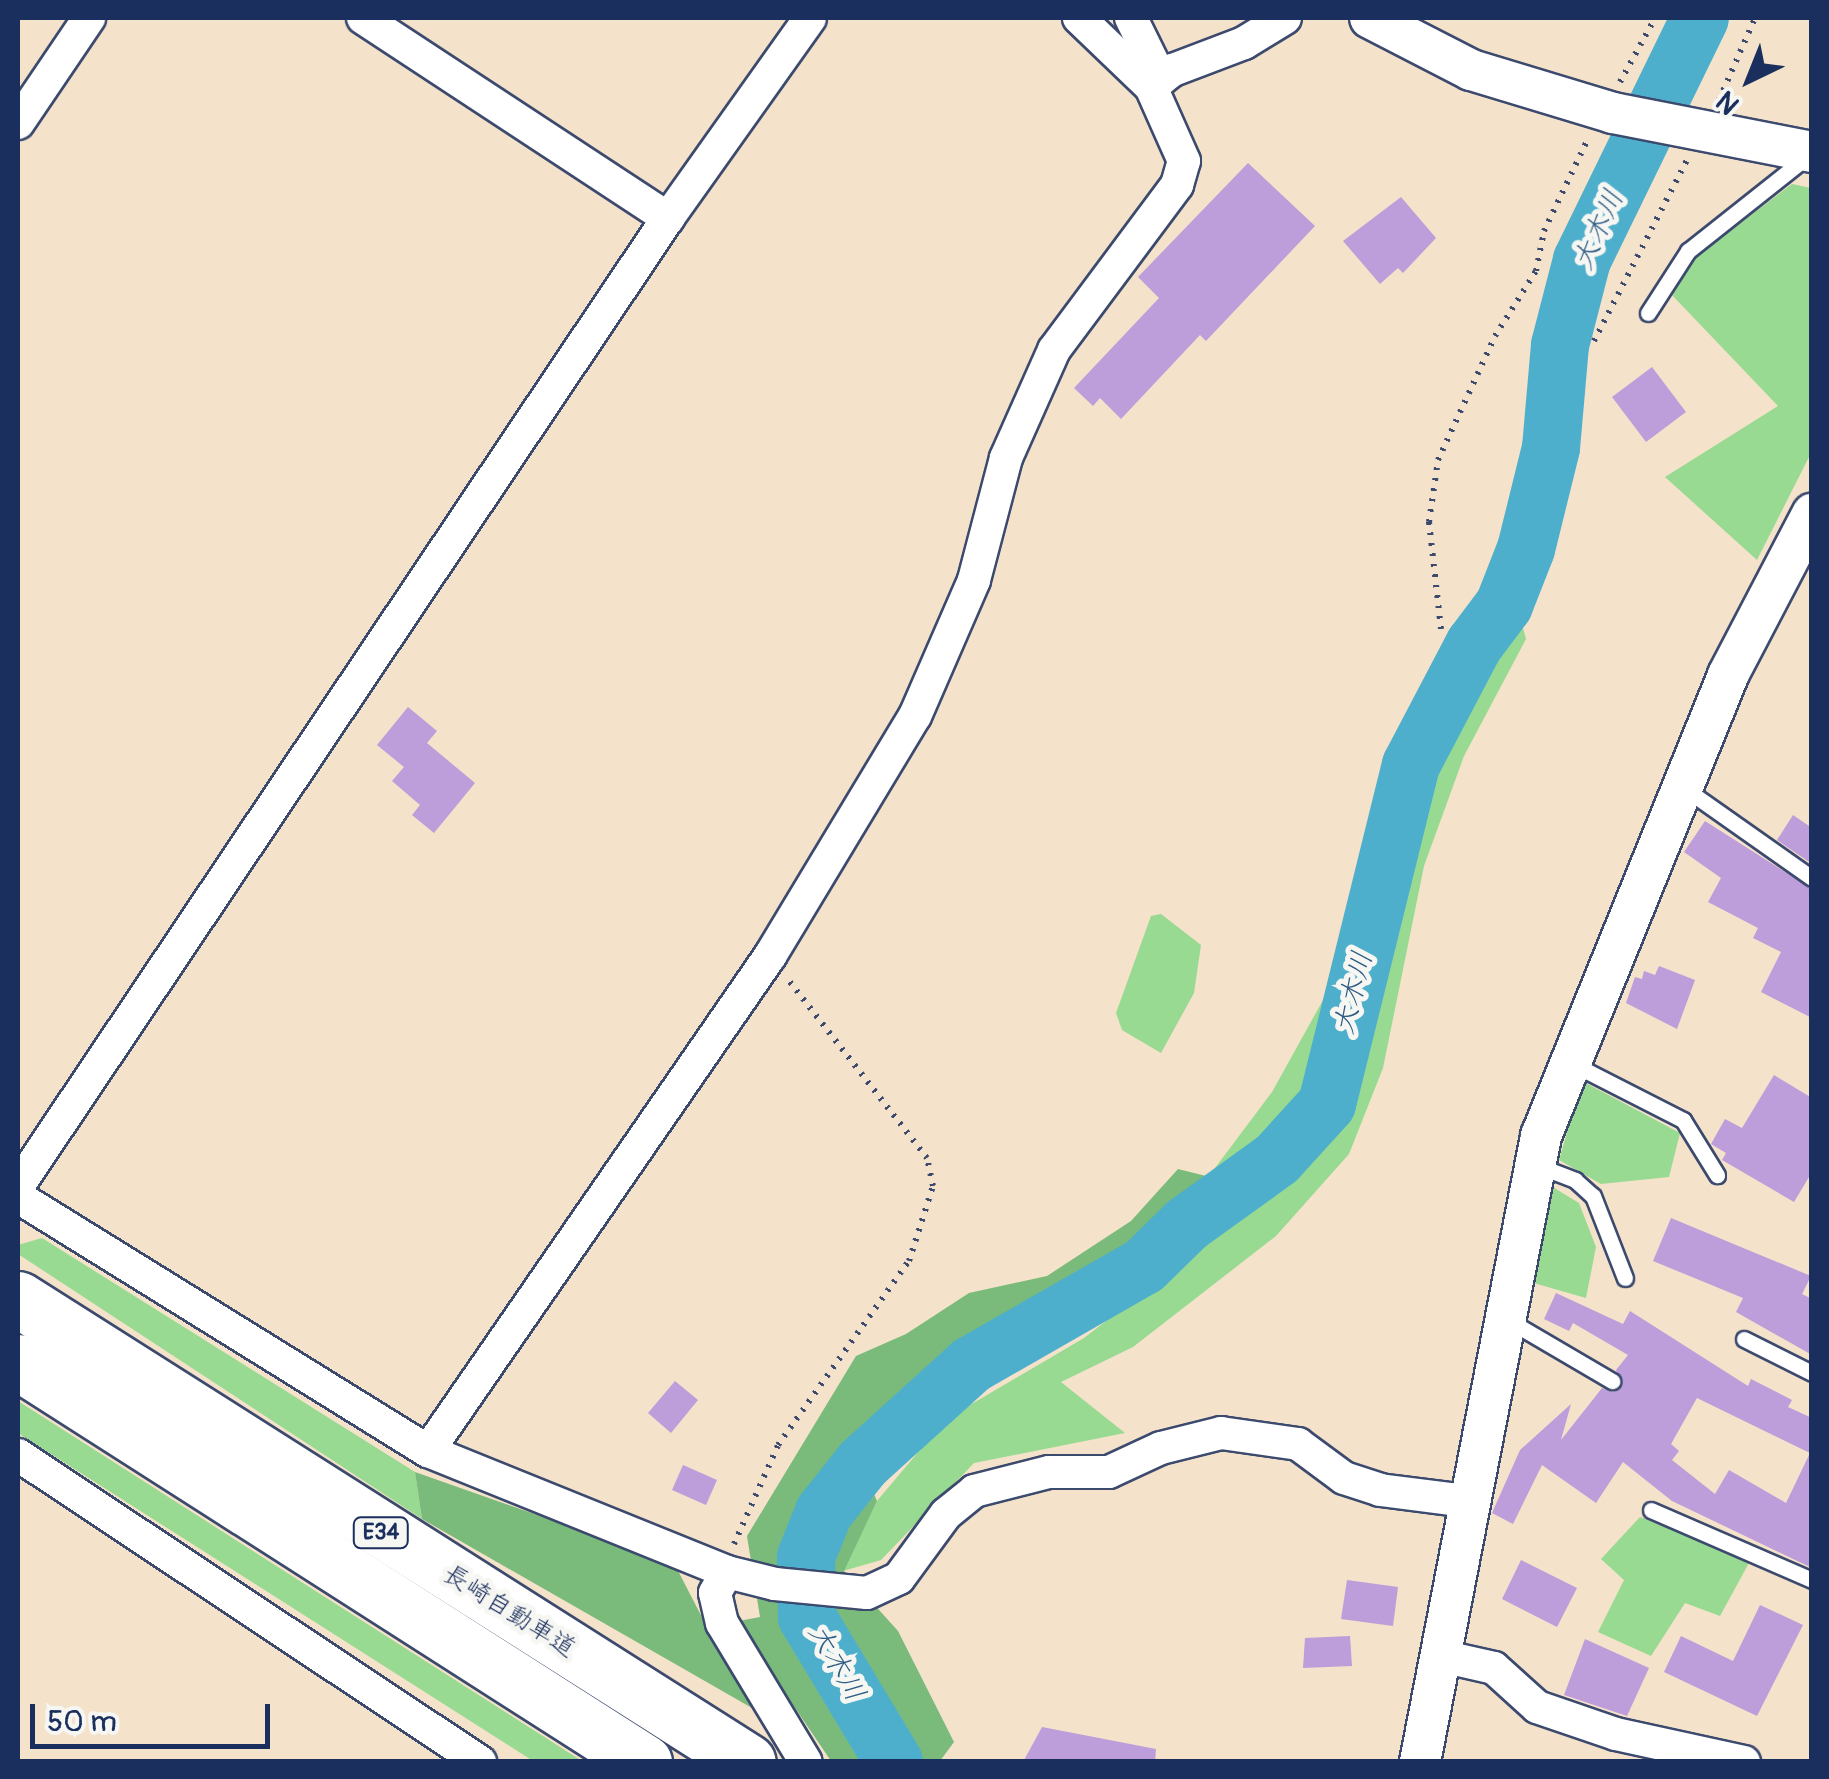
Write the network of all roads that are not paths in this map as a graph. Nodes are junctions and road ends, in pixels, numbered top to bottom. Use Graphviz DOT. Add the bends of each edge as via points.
graph roads {
  1 [pos="90,18"];
  2 [pos="363,18"];
  3 [pos="810,18"];
  4 [pos="1079,18"];
  5 [pos="1131,18"];
  6 [pos="1284,18"];
  7 [pos="1370,18"];
  8 [pos="1156,83"];
  9 [pos="18,123"];
  10 [pos="1811,152"];
  11 [pos="668,218"];
  12 [pos="1648,314"];
  13 [pos="1812,514"];
  14 [pos="1683,787"];
  15 [pos="1812,878"];
  16 [pos="1570,1063"];
  17 [pos="1534,1165"];
  18 [pos="1717,1175"];
  19 [pos="18,1186"];
  20 [pos="18,1197"];
  21 [pos="1625,1278"];
  22 [pos="18,1299"];
  23 [pos="1504,1318"];
  24 [pos="1744,1339"];
  25 [pos="18,1362"];
  26 [pos="1812,1374"];
  27 [pos="1612,1381"];
  28 [pos="428,1451"];
  29 [pos="18,1456"];
  30 [pos="1466,1501"];
  31 [pos="1651,1510"];
  32 [pos="727,1572"];
  33 [pos="1812,1580"];
  34 [pos="1441,1656"];
  35 [pos="480,1762"];
  36 [pos="644,1762"];
  37 [pos="748,1762"];
  38 [pos="806,1762"];
  39 [pos="1420,1762"];
  40 [pos="1744,1762"];
  1 -- 9 [label="street"];
  2 -- 11 [label="street"];
  3 -- 11 [label="street"];
  4 -- 8 [label="street"];
  5 -- 8 [label="street"];
  6 -- 8 [label="street"];
  7 -- 10 [label="street" via="1472,70 1608,112"];
  8 -- 28 [label="street" via="1184,161 1177,185 1054,350 1006,458 974,580 915,716 770,956"];
  10 -- 12 [label="lane" via="1780,184 1688,250"];
  11 -- 19 [label="street"];
  13 -- 14 [label="street" via="1728,675"];
  14 -- 15 [label="lane"];
  14 -- 16 [label="street"];
  16 -- 17 [label="street"];
  16 -- 18 [label="lane" via="1683,1120"];
  17 -- 21 [label="lane" via="1575,1180 1592,1196"];
  17 -- 23 [label="street"];
  20 -- 28 [label="street"];
  22 -- 37 [label="highway, 長崎自動車道 / E34"];
  23 -- 27 [label="lane"];
  23 -- 30 [label="street"];
  24 -- 26 [label="lane"];
  25 -- 36 [label="highway, E34"];
  28 -- 32 [label="street"];
  29 -- 35 [label="street"];
  30 -- 32 [label="street" via="1380,1490 1344,1478 1298,1444 1221,1434 1161,1448 1109,1472 1048,1472 974,1491 946,1514 899,1578 867,1592 775,1584"];
  30 -- 34 [label="street"];
  31 -- 33 [label="lane"];
  32 -- 38 [label="street" via="715,1592 722,1623"];
  34 -- 39 [label="street"];
  34 -- 40 [label="street" via="1494,1668 1537,1707 1616,1734"];
}
